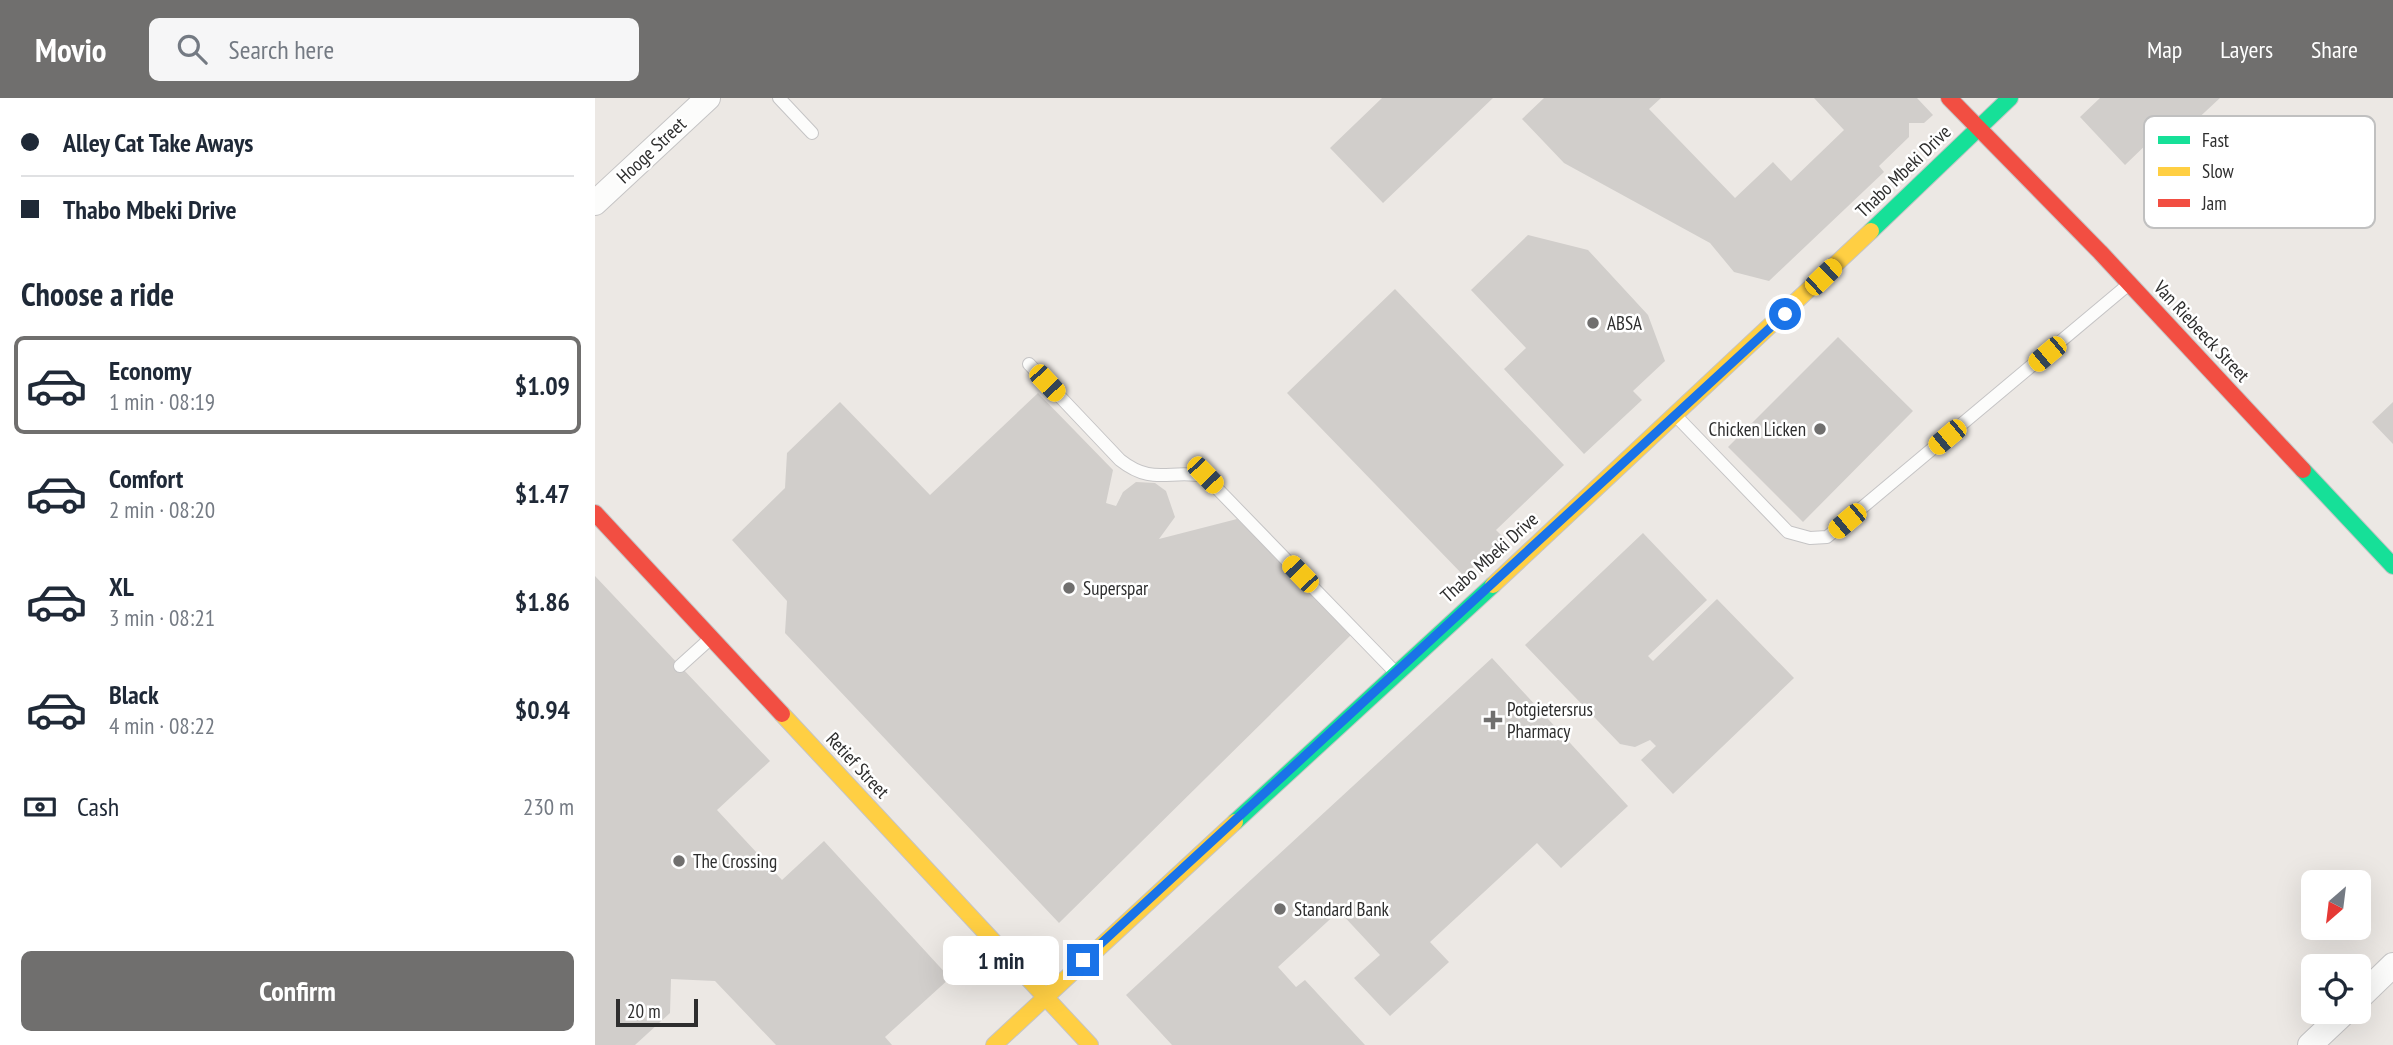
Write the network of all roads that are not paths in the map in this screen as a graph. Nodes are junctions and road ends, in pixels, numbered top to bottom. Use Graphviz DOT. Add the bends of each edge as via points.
graph roads {
  1 [pos="708,98"];
  2 [pos="779,98"];
  3 [pos="1949,98"];
  4 [pos="2010,98"];
  5 [pos="1978,128"];
  6 [pos="813,134"];
  7 [pos="595,203"];
  8 [pos="2129,284"];
  9 [pos="1029,364"];
  10 [pos="1676,415"];
  11 [pos="595,513"];
  12 [pos="2393,566"];
  13 [pos="711,638"];
  14 [pos="680,666"];
  15 [pos="1395,672"];
  16 [pos="2393,965"];
  17 [pos="2371,986"];
  18 [pos="1044,996"];
  19 [pos="2332,1024"];
  20 [pos="995,1045"];
  21 [pos="1090,1045"];
  22 [pos="2310,1045"];
  1 -- 7 [label="street, Hooge Street"];
  2 -- 6 [label="lane"];
  3 -- 5 [label="main road, Van Riebeeck Street"];
  4 -- 5 [label="main road, Thabo Mbeki Drive"];
  5 -- 8 [label="main road, Van Riebeeck Street"];
  5 -- 10 [label="main road, Thabo Mbeki Drive"];
  8 -- 10 [label="lane" via="1827,537 1788,532"];
  8 -- 12 [label="main road, Van Riebeeck Street"];
  9 -- 15 [label="lane" via="1136,472 1153,477 1205,475"];
  10 -- 15 [label="main road, Thabo Mbeki Drive"];
  11 -- 13 [label="main road, Retief Street"];
  13 -- 14 [label="lane"];
  13 -- 18 [label="main road, Retief Street"];
  15 -- 18 [label="main road, Thabo Mbeki Drive"];
  16 -- 17 [label="street"];
  18 -- 20 [label="main road, Thabo Mbeki Drive"];
  18 -- 21 [label="main road, Retief Street"];
  19 -- 22 [label="street"];
}
